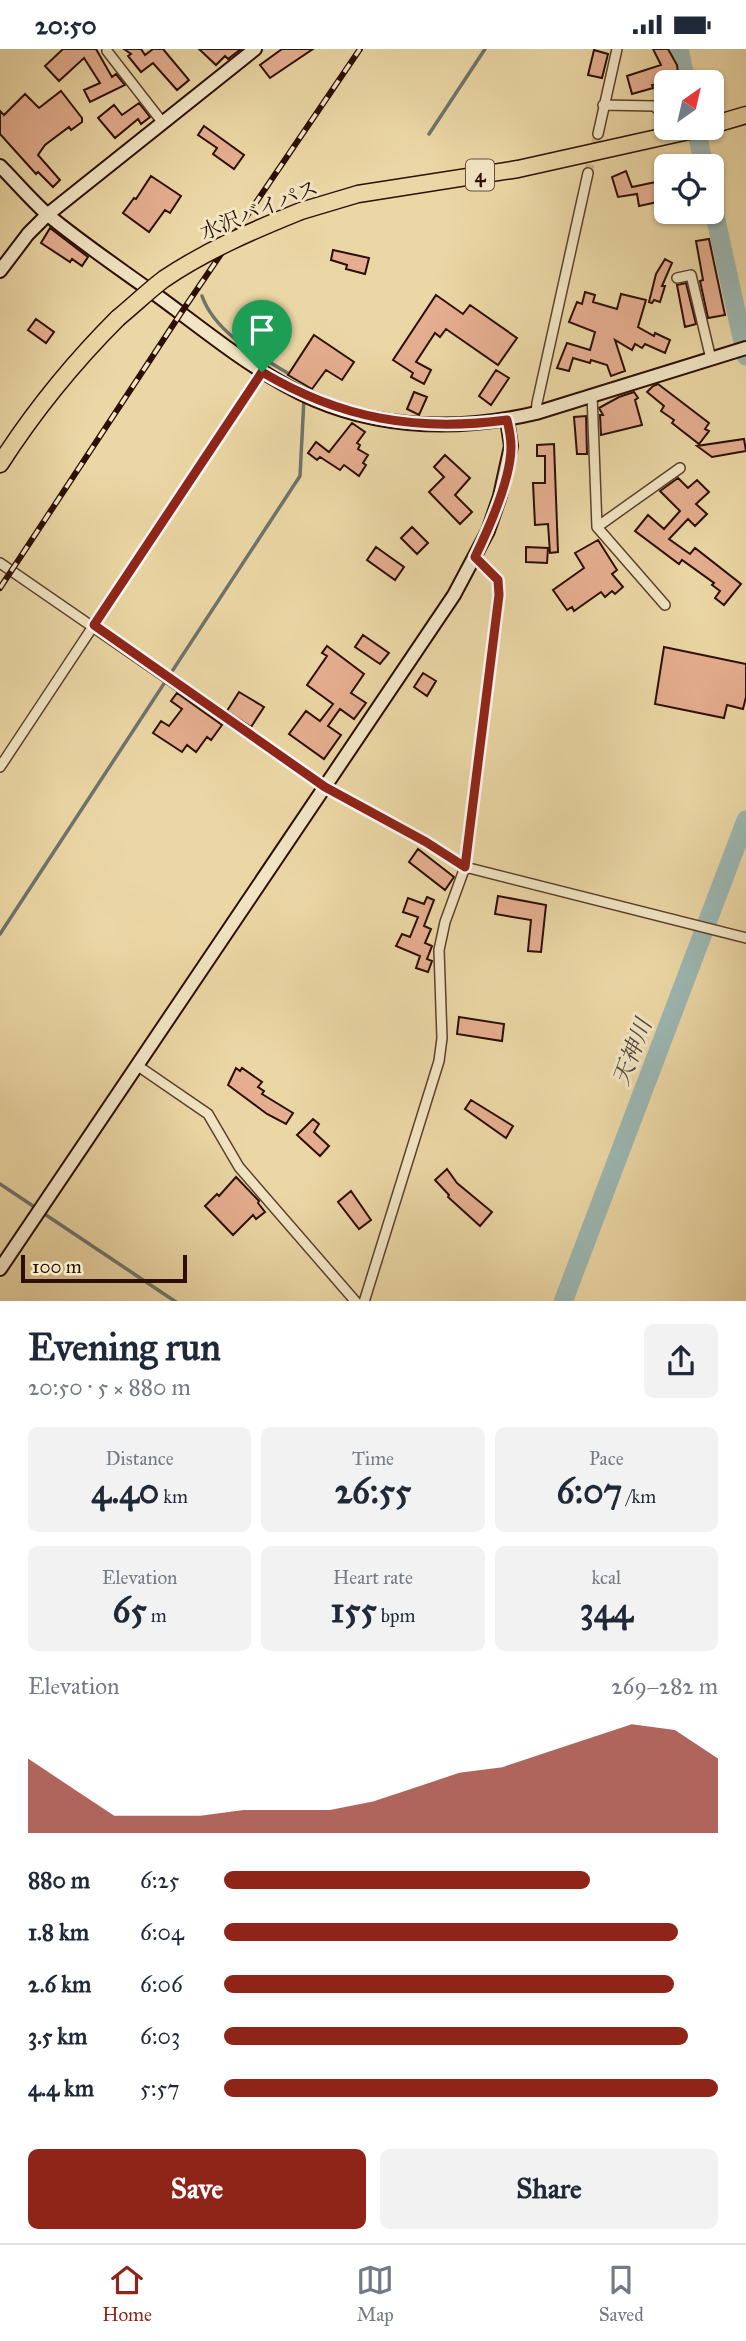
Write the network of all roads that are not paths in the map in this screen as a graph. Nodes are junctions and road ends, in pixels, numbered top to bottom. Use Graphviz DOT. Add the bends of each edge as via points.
graph roads {
  1 [pos="255,49"];
  2 [pos="617,49"];
  3 [pos="107,51"];
  4 [pos="603,105"];
  5 [pos="654,106"];
  6 [pos="746,115"];
  7 [pos="724,122"];
  8 [pos="163,123"];
  9 [pos="598,134"];
  10 [pos="654,139"];
  11 [pos="0,166"];
  12 [pos="588,173"];
  13 [pos="47,215"];
  14 [pos="0,271"];
  15 [pos="677,278"];
  16 [pos="746,348"];
  17 [pos="711,359"];
  18 [pos="262,372"];
  19 [pos="592,395"];
  20 [pos="536,413"];
  21 [pos="507,420"];
  22 [pos="0,464"];
  23 [pos="680,468"];
  24 [pos="597,527"];
  25 [pos="475,557"];
  26 [pos="0,563"];
  27 [pos="665,604"];
  28 [pos="94,625"];
  29 [pos="0,767"];
  30 [pos="325,787"];
  31 [pos="465,867"];
  32 [pos="746,938"];
  33 [pos="138,1066"];
  34 [pos="0,1269"];
  35 [pos="356,1301"];
  36 [pos="364,1301"];
  1 -- 8 [label="street"];
  2 -- 4 [label="street"];
  3 -- 8 [label="street"];
  4 -- 5 [label="street"];
  4 -- 9 [label="street"];
  6 -- 7 [label="highway"];
  8 -- 13 [label="street"];
  10 -- 22 [label="highway, 水沢バイパス / 4, bridge" via="518,169 358,194 250,231 162,281 118,319 48,395"];
  11 -- 13 [label="street"];
  12 -- 20 [label="street"];
  13 -- 14 [label="street"];
  13 -- 18 [label="street"];
  15 -- 17 [label="street" via="691,275"];
  16 -- 17 [label="street"];
  17 -- 19 [label="street"];
  18 -- 21 [label="street" via="318,400 370,417 453,426"];
  18 -- 28 [label="street"];
  19 -- 20 [label="street"];
  19 -- 24 [label="street"];
  20 -- 21 [label="street"];
  21 -- 25 [label="street" via="510,460"];
  23 -- 24 [label="street"];
  24 -- 27 [label="street"];
  25 -- 30 [label="street"];
  25 -- 31 [label="street" via="498,580 499,595"];
  26 -- 28 [label="street"];
  28 -- 29 [label="street"];
  28 -- 30 [label="street"];
  30 -- 31 [label="street"];
  30 -- 33 [label="street"];
  31 -- 32 [label="street"];
  31 -- 36 [label="street" via="439,950 439,1061"];
  33 -- 34 [label="street"];
  33 -- 35 [label="street" via="208,1114 239,1167"];
}
